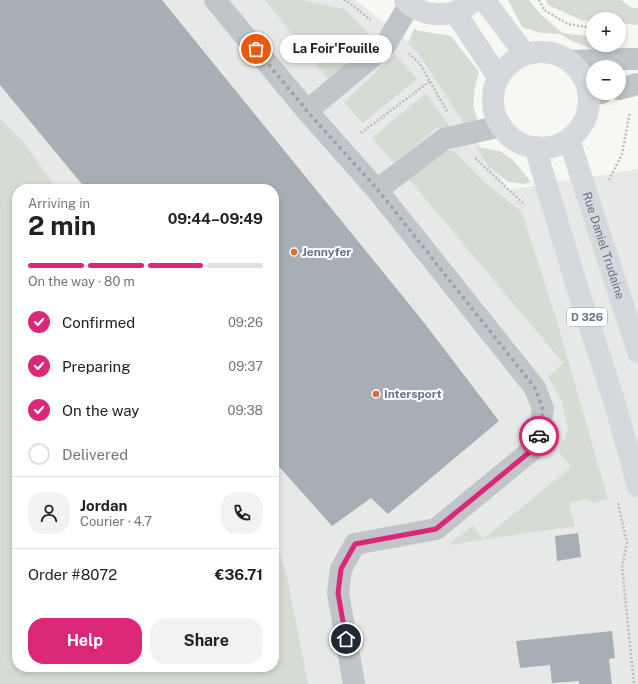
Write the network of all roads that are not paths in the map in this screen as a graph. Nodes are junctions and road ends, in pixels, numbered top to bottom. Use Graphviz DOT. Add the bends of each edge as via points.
graph roads {
  1 [pos="215,0"];
  2 [pos="474,0"];
  3 [pos="484,0"];
  4 [pos="407,2"];
  5 [pos="455,12"];
  6 [pos="525,54"];
  7 [pos="638,59"];
  8 [pos="570,61"];
  9 [pos="498,77"];
  10 [pos="586,82"];
  11 [pos="593,100"];
  12 [pos="307,111"];
  13 [pos="500,126"];
  14 [pos="569,139"];
  15 [pos="535,148"];
  16 [pos="378,190"];
  17 [pos="638,352"];
  18 [pos="638,486"];
  19 [pos="354,684"];
  1 -- 12 [label="street"];
  2 -- 5 [label="main road"];
  3 -- 6 [label="main road"];
  4 -- 5 [label="main road" via="423,12 439,15"];
  4 -- 12 [label="street" via="385,46"];
  5 -- 9 [label="main road"];
  6 -- 8 [label="main road" via="540,51 556,53"];
  6 -- 9 [label="main road" via="505,67"];
  7 -- 8 [label="street"];
  8 -- 10 [label="main road" via="580,70"];
  9 -- 13 [label="main road" via="493,101 494,114"];
  11 -- 14 [label="main road" via="581,127"];
  12 -- 16 [label="street"];
  13 -- 15 [label="main road" via="521,144"];
  13 -- 16 [label="street" via="444,139"];
  14 -- 15 [label="main road" via="552,146"];
  14 -- 17 [label="main road, Rue Daniel Trudaine / D 326"];
  15 -- 18 [label="main road, D 326"];
  16 -- 19 [label="street" via="535,388 543,410 537,446 436,529 355,544 341,569 338,593"];
}
